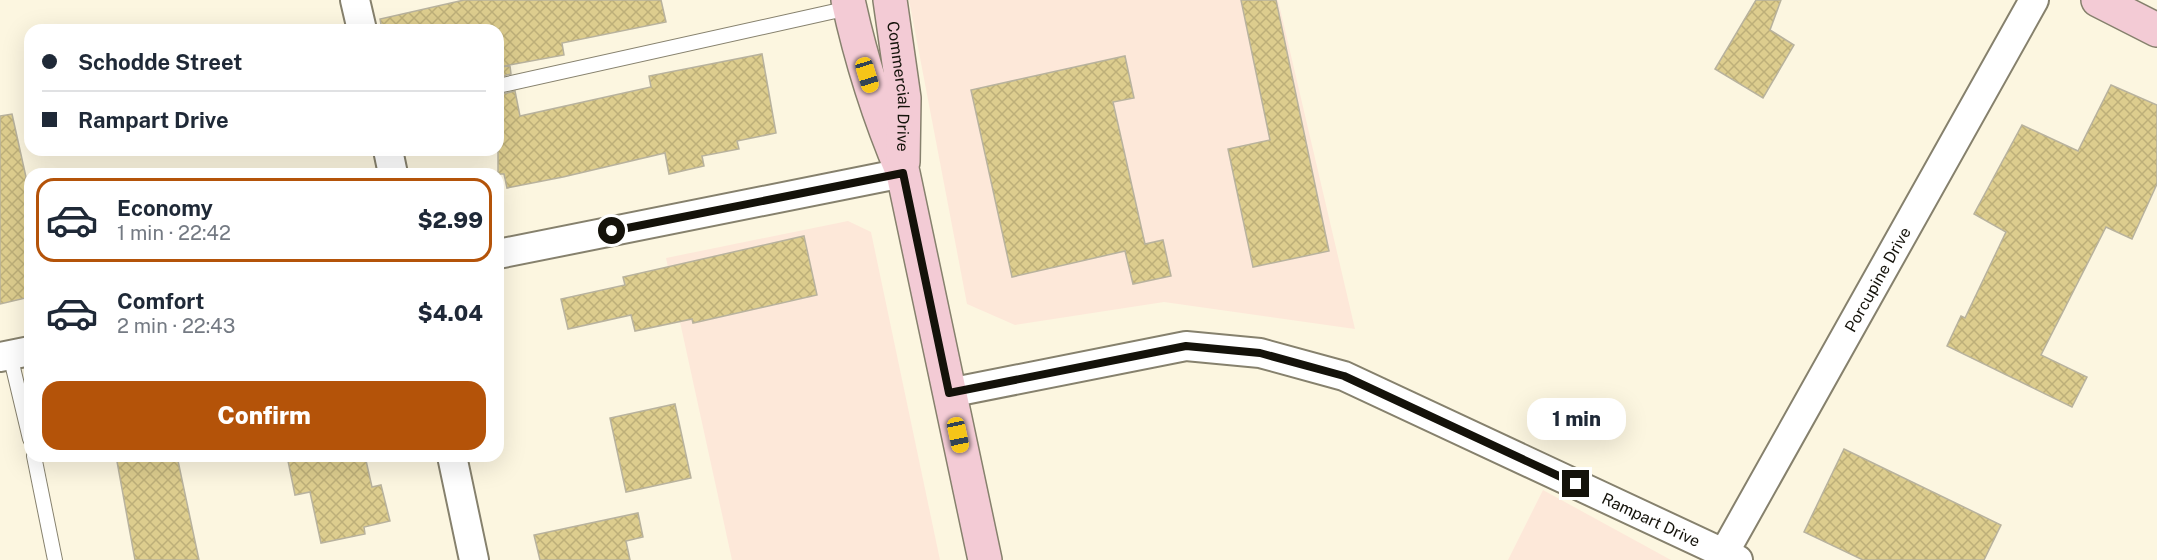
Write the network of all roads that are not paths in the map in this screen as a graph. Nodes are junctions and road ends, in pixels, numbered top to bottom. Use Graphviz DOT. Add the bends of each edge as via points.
graph roads {
  1 [pos="355,0"];
  2 [pos="890,0"];
  3 [pos="2034,0"];
  4 [pos="2098,0"];
  5 [pos="848,4"];
  6 [pos="361,24"];
  7 [pos="2157,30"];
  8 [pos="504,85"];
  9 [pos="903,173"];
  10 [pos="504,254"];
  11 [pos="13,354"];
  12 [pos="949,393"];
  13 [pos="24,409"];
  14 [pos="35,462"];
  15 [pos="453,462"];
  16 [pos="1728,558"];
  17 [pos="55,560"];
  18 [pos="474,560"];
  19 [pos="985,560"];
  1 -- 6 [label="street"];
  2 -- 9 [label="main road, Commercial Drive" via="904,98"];
  3 -- 16 [label="street, Porcupine Drive"];
  4 -- 7 [label="main road"];
  5 -- 8 [label="lane"];
  5 -- 9 [label="main road, Commercial Drive" via="872,92"];
  9 -- 10 [label="street"];
  9 -- 12 [label="main road, Commercial Drive"];
  11 -- 13 [label="lane"];
  12 -- 16 [label="street, Rampart Drive" via="1186,346 1260,353 1344,376"];
  12 -- 19 [label="main road, Commercial Drive"];
  14 -- 17 [label="lane"];
  15 -- 18 [label="street"];
}
